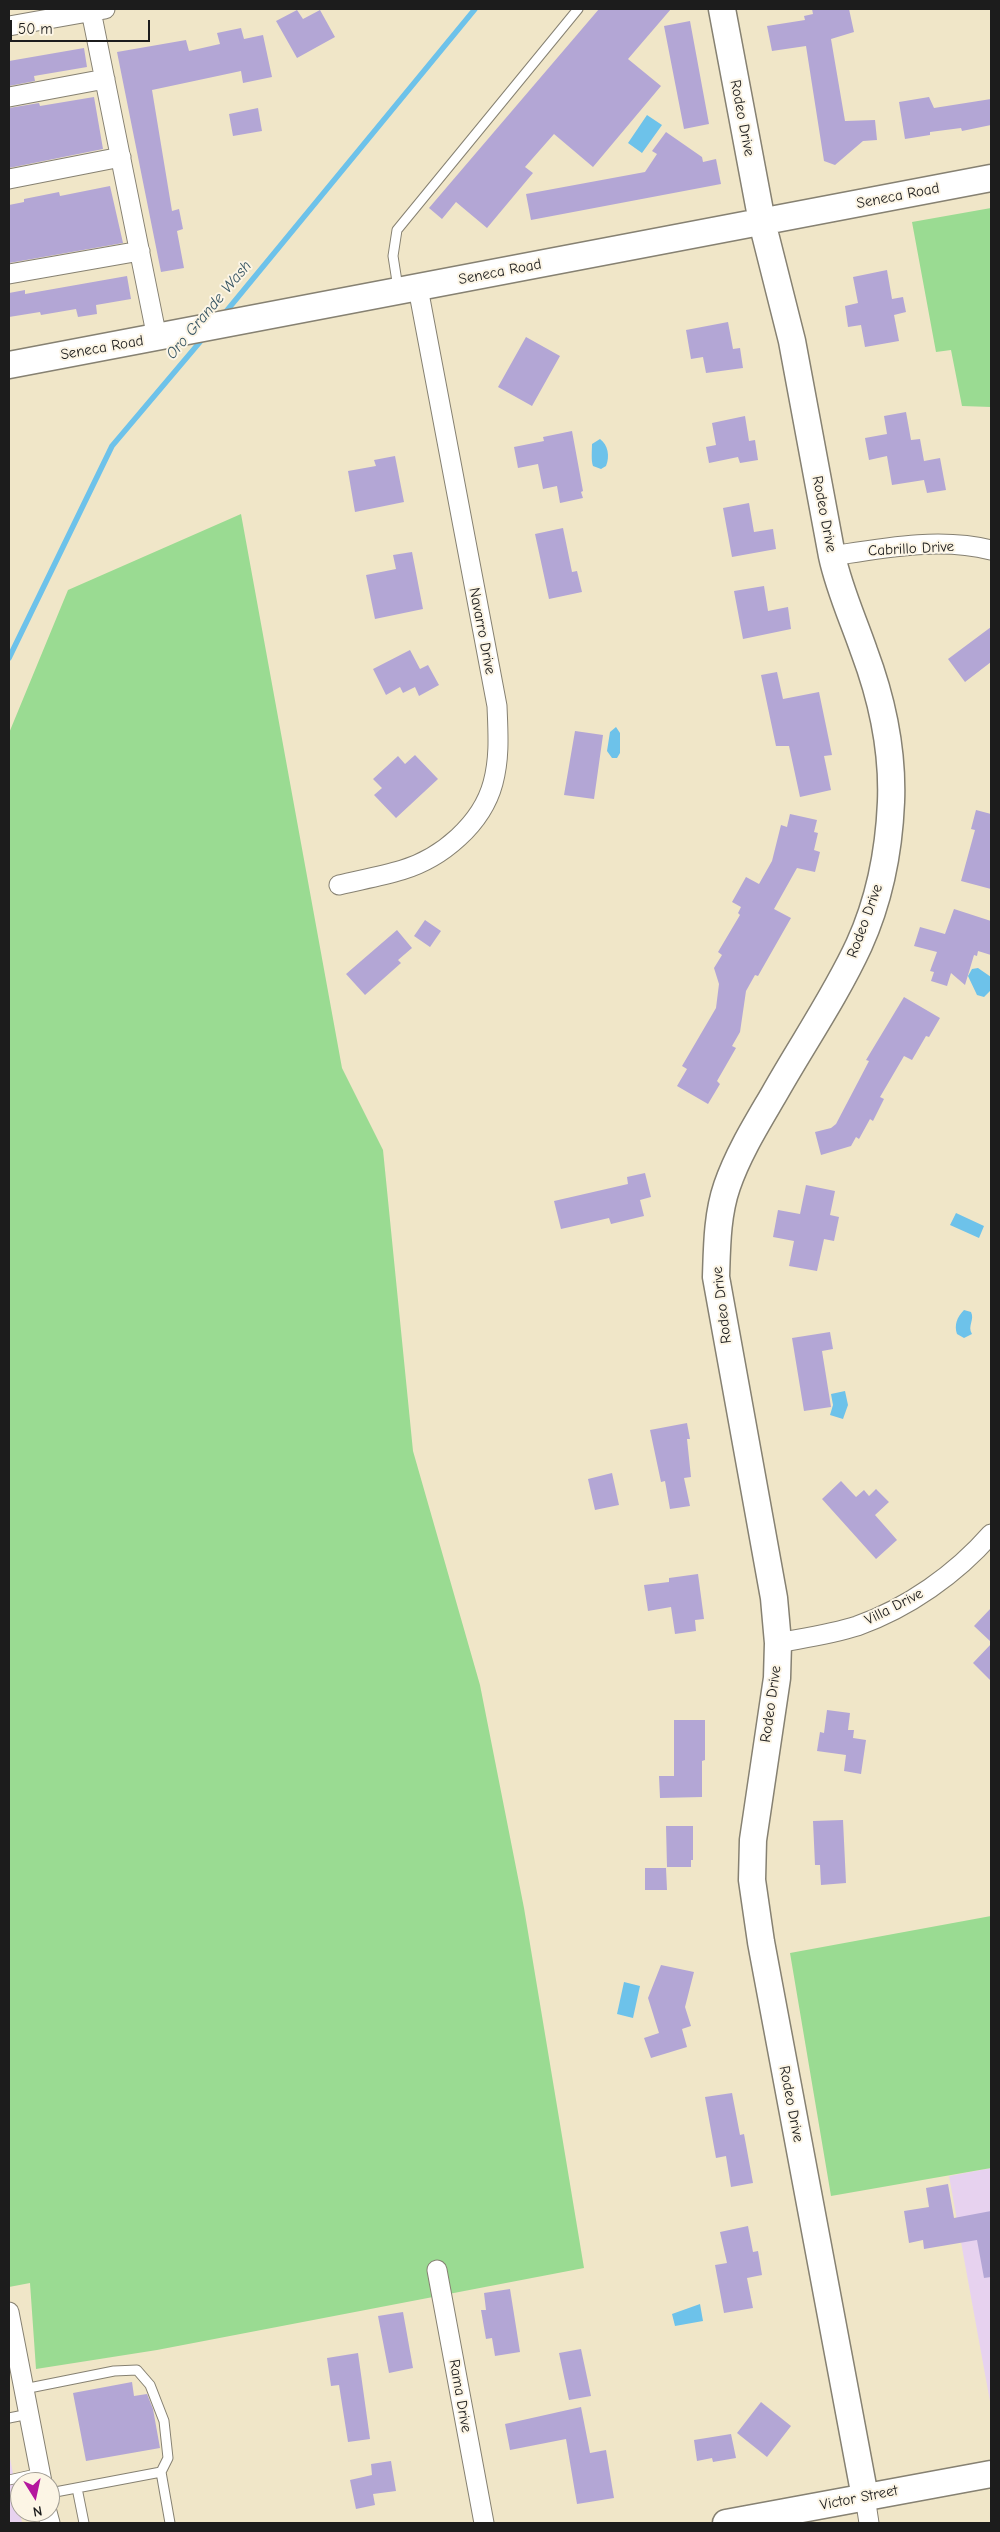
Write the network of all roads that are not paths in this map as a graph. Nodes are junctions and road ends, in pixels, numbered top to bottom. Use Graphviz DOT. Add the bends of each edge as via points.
graph roads {
  1 [pos="578,9"];
  2 [pos="722,9"];
  3 [pos="89,10"];
  4 [pos="9,26"];
  5 [pos="105,79"];
  6 [pos="9,97"];
  7 [pos="121,157"];
  8 [pos="991,178"];
  9 [pos="9,179"];
  10 [pos="762,222"];
  11 [pos="140,251"];
  12 [pos="9,274"];
  13 [pos="408,290"];
  14 [pos="160,337"];
  15 [pos="9,365"];
  16 [pos="991,550"];
  17 [pos="832,556"];
  18 [pos="339,885"];
  19 [pos="991,1534"];
  20 [pos="778,1643"];
  21 [pos="437,2270"];
  22 [pos="9,2317"];
  23 [pos="24,2389"];
  24 [pos="29,2414"];
  25 [pos="9,2418"];
  26 [pos="40,2472"];
  27 [pos="161,2472"];
  28 [pos="991,2474"];
  29 [pos="77,2488"];
  30 [pos="60,2491"];
  31 [pos="864,2497"];
  32 [pos="84,2523"];
  33 [pos="170,2523"];
  34 [pos="484,2523"];
  35 [pos="726,2523"];
  36 [pos="869,2523"];
  1 -- 13 [label="lane" via="397,230 392,256"];
  2 -- 10 [label="street, Rodeo Drive"];
  3 -- 4 [label="street"];
  3 -- 5 [label="street"];
  5 -- 6 [label="street"];
  5 -- 7 [label="street"];
  7 -- 9 [label="street"];
  7 -- 11 [label="street"];
  8 -- 10 [label="street, Seneca Road"];
  10 -- 13 [label="street, Seneca Road"];
  10 -- 17 [label="street, Rodeo Drive" via="792,341"];
  11 -- 12 [label="street"];
  11 -- 14 [label="street"];
  13 -- 14 [label="street, Seneca Road"];
  13 -- 18 [label="street, Navarro Drive" via="495,698 499,746 493,783 480,811 464,833 435,854 404,869"];
  14 -- 15 [label="street, Seneca Road"];
  16 -- 17 [label="street, Cabrillo Drive" via="941,544 897,546"];
  17 -- 20 [label="street, Rodeo Drive" via="838,584 876,685 885,725 891,802 886,850 876,897 860,943 743,1149 727,1186 717,1230 716,1277 720,1308 774,1598"];
  19 -- 20 [label="street, Villa Drive" via="937,1584 894,1610 857,1626"];
  20 -- 31 [label="street, Rodeo Drive" via="777,1678 754,1833 752,1880"];
  21 -- 34 [label="street, Rama Drive"];
  22 -- 23 [label="street"];
  23 -- 24 [label="street"];
  23 -- 27 [label="lane" via="114,2370 136,2370 150,2385 164,2421 168,2458"];
  24 -- 25 [label="lane"];
  24 -- 26 [label="street"];
  27 -- 29 [label="lane"];
  27 -- 33 [label="lane"];
  28 -- 31 [label="street, Victor Street"];
  29 -- 30 [label="lane"];
  29 -- 32 [label="lane"];
  31 -- 35 [label="street, Victor Street" via="801,2513"];
  31 -- 36 [label="street, Rodeo Drive"];
}
